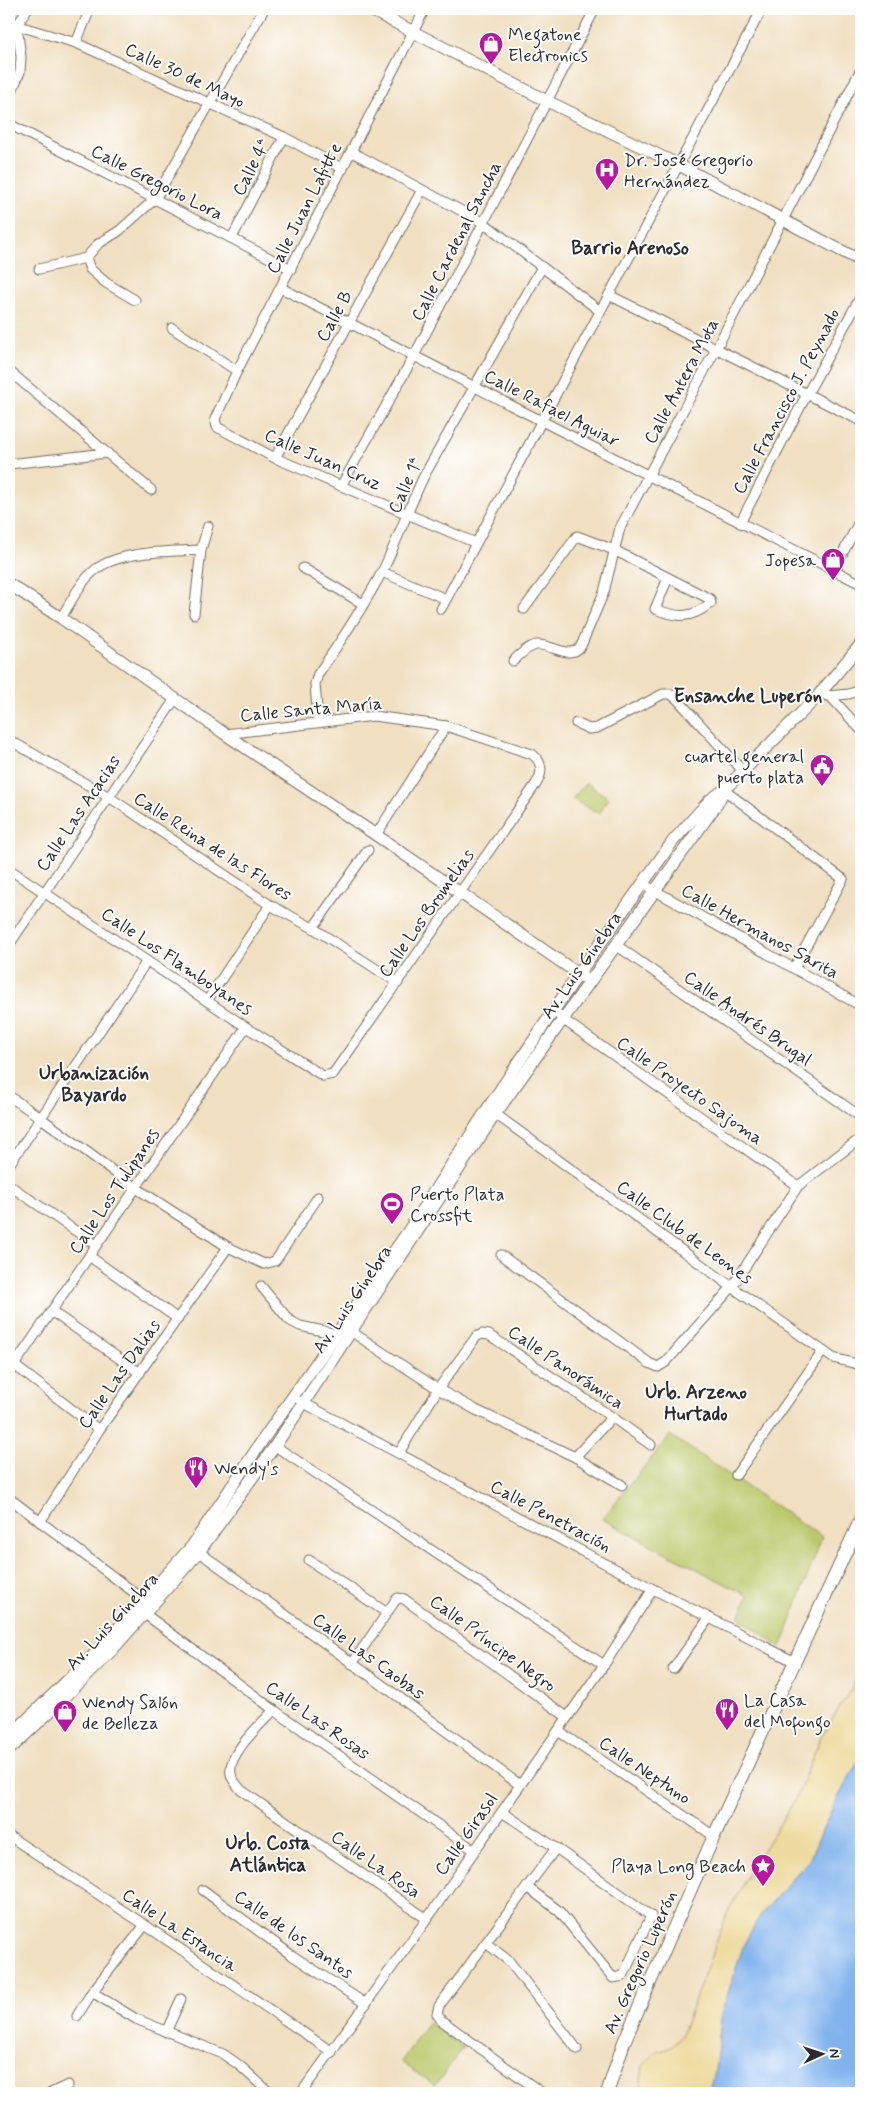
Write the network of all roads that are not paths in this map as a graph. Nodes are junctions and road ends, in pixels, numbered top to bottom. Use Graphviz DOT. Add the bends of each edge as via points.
graph roads {
  1 [pos="27,9"];
  2 [pos="90,9"];
  3 [pos="264,9"];
  4 [pos="369,9"];
  5 [pos="426,9"];
  6 [pos="595,9"];
  7 [pos="762,9"];
  8 [pos="13,25"];
  9 [pos="414,32"];
  10 [pos="76,43"];
  11 [pos="861,69"];
  12 [pos="9,98"];
  13 [pos="547,101"];
  14 [pos="209,104"];
  15 [pos="11,130"];
  16 [pos="284,138"];
  17 [pos="352,152"];
  18 [pos="679,165"];
  19 [pos="342,169"];
  20 [pos="422,190"];
  21 [pos="155,199"];
  22 [pos="784,220"];
  23 [pos="484,223"];
  24 [pos="232,238"];
  25 [pos="86,258"];
  26 [pos="861,261"];
  27 [pos="542,267"];
  28 [pos="39,269"];
  29 [pos="291,269"];
  30 [pos="281,288"];
  31 [pos="609,295"];
  32 [pos="861,296"];
  33 [pos="135,300"];
  34 [pos="600,311"];
  35 [pos="349,323"];
  36 [pos="172,328"];
  37 [pos="716,349"];
  38 [pos="414,356"];
  39 [pos="9,371"];
  40 [pos="237,371"];
  41 [pos="475,388"];
  42 [pos="807,394"];
  43 [pos="542,421"];
  44 [pos="861,421"];
  45 [pos="214,423"];
  46 [pos="107,453"];
  47 [pos="275,458"];
  48 [pos="9,464"];
  49 [pos="649,476"];
  50 [pos="340,486"];
  51 [pos="151,490"];
  52 [pos="408,514"];
  53 [pos="861,518"];
  54 [pos="740,522"];
  55 [pos="208,526"];
  56 [pos="476,543"];
  57 [pos="201,550"];
  58 [pos="614,550"];
  59 [pos="303,568"];
  60 [pos="834,570"];
  61 [pos="382,572"];
  62 [pos="668,578"];
  63 [pos="9,584"];
  64 [pos="861,584"];
  65 [pos="446,599"];
  66 [pos="363,604"];
  67 [pos="441,609"];
  68 [pos="524,609"];
  69 [pos="194,614"];
  70 [pos="61,618"];
  71 [pos="861,644"];
  72 [pos="512,661"];
  73 [pos="861,690"];
  74 [pos="830,696"];
  75 [pos="817,697"];
  76 [pos="175,699"];
  77 [pos="318,722"];
  78 [pos="576,723"];
  79 [pos="446,726"];
  80 [pos="861,730"];
  81 [pos="225,734"];
  82 [pos="9,740"];
  83 [pos="540,764"];
  84 [pos="743,771"];
  85 [pos="724,790"];
  86 [pos="109,797"];
  87 [pos="376,834"];
  88 [pos="368,850"];
  89 [pos="9,869"];
  90 [pos="643,884"];
  91 [pos="654,891"];
  92 [pos="460,892"];
  93 [pos="44,893"];
  94 [pos="270,905"];
  95 [pos="313,928"];
  96 [pos="9,945"];
  97 [pos="616,945"];
  98 [pos="147,961"];
  99 [pos="794,968"];
  100 [pos="579,973"];
  101 [pos="589,982"];
  102 [pos="398,983"];
  103 [pos="208,1001"];
  104 [pos="861,1006"];
  105 [pos="554,1011"];
  106 [pos="564,1020"];
  107 [pos="246,1027"];
  108 [pos="329,1076"];
  109 [pos="9,1096"];
  110 [pos="492,1111"];
  111 [pos="861,1115"];
  112 [pos="41,1118"];
  113 [pos="861,1138"];
  114 [pos="9,1165"];
  115 [pos="9,1185"];
  116 [pos="798,1186"];
  117 [pos="136,1188"];
  118 [pos="318,1197"];
  119 [pos="96,1245"];
  120 [pos="228,1247"];
  121 [pos="501,1255"];
  122 [pos="89,1256"];
  123 [pos="261,1286"];
  124 [pos="732,1287"];
  125 [pos="51,1311"];
  126 [pos="178,1319"];
  127 [pos="352,1332"];
  128 [pos="337,1334"];
  129 [pos="823,1351"];
  130 [pos="861,1365"];
  131 [pos="11,1369"];
  132 [pos="140,1373"];
  133 [pos="438,1389"];
  134 [pos="298,1399"];
  135 [pos="612,1417"];
  136 [pos="99,1430"];
  137 [pos="651,1445"];
  138 [pos="275,1446"];
  139 [pos="399,1453"];
  140 [pos="575,1457"];
  141 [pos="736,1475"];
  142 [pos="622,1485"];
  143 [pos="9,1498"];
  144 [pos="861,1519"];
  145 [pos="40,1522"];
  146 [pos="195,1549"];
  147 [pos="309,1560"];
  148 [pos="653,1589"];
  149 [pos="147,1606"];
  150 [pos="387,1613"];
  151 [pos="709,1618"];
  152 [pos="795,1662"];
  153 [pos="352,1664"];
  154 [pos="604,1665"];
  155 [pos="673,1669"];
  156 [pos="274,1710"];
  157 [pos="568,1717"];
  158 [pos="558,1731"];
  159 [pos="9,1737"];
  160 [pos="9,1750"];
  161 [pos="520,1786"];
  162 [pos="502,1812"];
  163 [pos="9,1836"];
  164 [pos="714,1836"];
  165 [pos="556,1848"];
  166 [pos="474,1850"];
  167 [pos="527,1887"];
  168 [pos="203,1890"];
  169 [pos="427,1919"];
  170 [pos="145,1925"];
  171 [pos="486,1943"];
  172 [pos="92,1992"];
  173 [pos="181,1999"];
  174 [pos="366,2004"];
  175 [pos="77,2016"];
  176 [pos="166,2032"];
  177 [pos="577,2049"];
  178 [pos="332,2052"];
  179 [pos="68,2085"];
  180 [pos="50,2093"];
  181 [pos="270,2093"];
  182 [pos="301,2093"];
  183 [pos="542,2093"];
  184 [pos="607,2093"];
  1 -- 8 [label="street"];
  2 -- 10 [label="street"];
  3 -- 14 [label="street"];
  4 -- 9 [label="street"];
  5 -- 9 [label="street, Calle Juan Lafitte"];
  6 -- 13 [label="street, Calle Cardenal Sancha"];
  7 -- 18 [label="street"];
  8 -- 10 [label="street, Calle 30 de Mayo"];
  8 -- 12 [label="street" via="21,58 20,72"];
  9 -- 13 [label="street"];
  9 -- 17 [label="street, Calle Juan Lafitte"];
  10 -- 14 [label="street, Calle 30 de Mayo"];
  11 -- 22 [label="street, Calle Antera Mota"];
  13 -- 18 [label="street"];
  13 -- 23 [label="street, Calle Cardenal Sancha"];
  14 -- 16 [label="street, Calle 30 de Mayo"];
  14 -- 21 [label="street"];
  15 -- 21 [label="street, Calle Gregorio Lora"];
  16 -- 19 [label="street, Calle 30 de Mayo"];
  16 -- 24 [label="street, Calle 4ª"];
  17 -- 19 [label="street, Calle Juan Lafitte"];
  17 -- 20 [label="street"];
  18 -- 22 [label="street"];
  18 -- 31 [label="street"];
  19 -- 29 [label="street, Calle Juan Lafitte"];
  20 -- 23 [label="street"];
  20 -- 35 [label="street, Calle B"];
  21 -- 24 [label="street, Calle Gregorio Lora"];
  21 -- 25 [label="street" via="119,231 98,244"];
  22 -- 26 [label="street"];
  22 -- 37 [label="street, Calle Antera Mota"];
  23 -- 27 [label="street"];
  23 -- 38 [label="street, Calle Cardenal Sancha"];
  24 -- 29 [label="street, Calle Gregorio Lora"];
  25 -- 28 [label="street"];
  25 -- 33 [label="street" via="90,269 106,283"];
  27 -- 34 [label="street"];
  27 -- 41 [label="street, Calle 1ª"];
  29 -- 30 [label="street, Calle Juan Lafitte"];
  30 -- 35 [label="street, Calle Rafael Aguiar"];
  30 -- 40 [label="street, Calle Juan Lafitte"];
  31 -- 34 [label="street"];
  31 -- 37 [label="street"];
  32 -- 42 [label="street, Calle Francisco J. Peynado"];
  34 -- 43 [label="street"];
  35 -- 38 [label="street, Calle Rafael Aguiar"];
  35 -- 47 [label="street, Calle B"];
  36 -- 40 [label="street"];
  37 -- 42 [label="street"];
  37 -- 49 [label="street, Calle Antera Mota"];
  38 -- 41 [label="street, Calle Rafael Aguiar"];
  38 -- 50 [label="street, Calle Cardenal Sancha"];
  39 -- 46 [label="street"];
  40 -- 45 [label="street, Calle Juan Lafitte"];
  41 -- 43 [label="street, Calle Rafael Aguiar"];
  41 -- 52 [label="street, Calle 1ª" via="424,476"];
  42 -- 44 [label="street"];
  42 -- 54 [label="street, Calle Francisco J. Peynado"];
  43 -- 49 [label="street, Calle Rafael Aguiar"];
  43 -- 56 [label="street"];
  45 -- 47 [label="street, Calle Juan Cruz"];
  46 -- 48 [label="street"];
  46 -- 51 [label="street"];
  47 -- 50 [label="street, Calle Juan Cruz"];
  49 -- 54 [label="street, Calle Rafael Aguiar"];
  49 -- 58 [label="street, Calle Antera Mota" via="620,528"];
  50 -- 52 [label="street, Calle Juan Cruz"];
  52 -- 56 [label="street, Calle Juan Cruz"];
  52 -- 61 [label="street, Calle 1ª"];
  53 -- 60 [label="street"];
  54 -- 60 [label="street, Calle Rafael Aguiar"];
  55 -- 57 [label="street"];
  56 -- 65 [label="street"];
  57 -- 69 [label="street"];
  57 -- 70 [label="street" via="148,553 106,563 82,584"];
  58 -- 62 [label="street"];
  58 -- 68 [label="street" via="574,537"];
  58 -- 72 [label="street, Calle Antera Mota" via="604,592 578,650 569,653 537,645"];
  59 -- 66 [label="street"];
  60 -- 64 [label="street, Calle Rafael Aguiar"];
  61 -- 65 [label="street"];
  61 -- 66 [label="street, Calle 1ª"];
  62 -- 62 [label="street" via="655,609 676,617 697,612 711,602"];
  63 -- 70 [label="street"];
  65 -- 67 [label="street"];
  66 -- 77 [label="street, Calle 1ª" via="316,679"];
  70 -- 76 [label="street"];
  71 -- 75 [label="street, Av. Luis Ginebra"];
  73 -- 74 [label="street"];
  74 -- 75 [label="street"];
  74 -- 80 [label="street"];
  75 -- 84 [label="street, Av. Luis Ginebra"];
  76 -- 81 [label="street"];
  76 -- 86 [label="street, Calle Las Acacias"];
  77 -- 79 [label="street, Calle Santa María" via="374,716"];
  77 -- 81 [label="street, Calle Santa María"];
  78 -- 84 [label="street" via="590,729 597,728 663,694 671,694"];
  79 -- 83 [label="street, Calle Santa María" via="532,754"];
  79 -- 87 [label="street"];
  81 -- 87 [label="street"];
  82 -- 86 [label="street, Calle Reina de las Flores"];
  83 -- 92 [label="street, Calle Los Bromelias" via="542,771 536,784"];
  84 -- 85 [label="street, Av. Luis Ginebra"];
  85 -- 90 [label="street, Av. Luis Ginebra" via="710,800 673,841"];
  85 -- 91 [label="street, Av. Luis Ginebra"];
  85 -- 99 [label="street" via="843,879"];
  86 -- 93 [label="street, Calle Las Acacias"];
  86 -- 94 [label="street, Calle Reina de las Flores"];
  87 -- 92 [label="street"];
  88 -- 95 [label="street"];
  89 -- 93 [label="street, Calle Los Flamboyanes"];
  90 -- 91 [label="street, Calle Hermanos Sarita"];
  90 -- 100 [label="street, Av. Luis Ginebra"];
  91 -- 97 [label="street, Av. Luis Ginebra"];
  91 -- 99 [label="street, Calle Hermanos Sarita"];
  92 -- 100 [label="street"];
  92 -- 102 [label="street, Calle Los Bromelias"];
  93 -- 96 [label="street, Calle Las Acacias"];
  93 -- 98 [label="street, Calle Los Flamboyanes"];
  94 -- 95 [label="street, Calle Reina de las Flores"];
  94 -- 103 [label="street"];
  95 -- 102 [label="street, Calle Reina de las Flores"];
  97 -- 101 [label="street, Av. Luis Ginebra"];
  97 -- 111 [label="street, Calle Andrés Brugal"];
  98 -- 103 [label="street, Calle Los Flamboyanes"];
  98 -- 112 [label="street"];
  99 -- 104 [label="street, Calle Hermanos Sarita"];
  100 -- 101 [label="street"];
  100 -- 105 [label="street, Av. Luis Ginebra"];
  101 -- 106 [label="street, Av. Luis Ginebra"];
  102 -- 108 [label="street, Calle Los Bromelias"];
  103 -- 107 [label="street, Calle Los Flamboyanes"];
  105 -- 106 [label="street, Calle Proyecto Sajoma"];
  105 -- 110 [label="street, Av. Luis Ginebra"];
  106 -- 110 [label="street, Av. Luis Ginebra"];
  106 -- 116 [label="street, Calle Proyecto Sajoma"];
  107 -- 108 [label="street, Calle Los Flamboyanes" via="323,1076"];
  107 -- 117 [label="street, Calle Los Tulipanes"];
  109 -- 112 [label="street"];
  110 -- 124 [label="street, Calle Club de Leones"];
  110 -- 127 [label="street, Av. Luis Ginebra"];
  110 -- 128 [label="street, Av. Luis Ginebra"];
  112 -- 114 [label="street"];
  112 -- 117 [label="street"];
  113 -- 116 [label="street"];
  115 -- 119 [label="street"];
  116 -- 124 [label="street"];
  117 -- 119 [label="street, Calle Los Tulipanes"];
  117 -- 120 [label="street"];
  118 -- 120 [label="street" via="275,1261 264,1264"];
  119 -- 122 [label="street, Calle Los Tulipanes"];
  120 -- 126 [label="street, Calle Las Dalias"];
  121 -- 124 [label="street" via="658,1367"];
  122 -- 125 [label="street, Calle Los Tulipanes"];
  122 -- 126 [label="street"];
  123 -- 128 [label="street" via="289,1320 300,1326"];
  124 -- 129 [label="street, Calle Club de Leones"];
  125 -- 131 [label="street, Calle Los Tulipanes"];
  125 -- 132 [label="street"];
  126 -- 132 [label="street, Calle Las Dalias"];
  127 -- 133 [label="street"];
  127 -- 134 [label="street, Av. Luis Ginebra"];
  128 -- 134 [label="street, Av. Luis Ginebra"];
  129 -- 130 [label="street, Calle Club de Leones" via="833,1358"];
  129 -- 141 [label="street"];
  131 -- 136 [label="street"];
  132 -- 136 [label="street, Calle Las Dalias"];
  133 -- 135 [label="street, Calle Panorámica" via="476,1337 489,1335"];
  133 -- 139 [label="street, Calle Panorámica"];
  133 -- 140 [label="street"];
  134 -- 138 [label="street, Av. Luis Ginebra"];
  134 -- 139 [label="street, Calle Penetración"];
  134 -- 146 [label="street, Av. Luis Ginebra"];
  135 -- 137 [label="street, Calle Panorámica"];
  135 -- 140 [label="street"];
  136 -- 145 [label="street, Calle Las Dalias"];
  138 -- 146 [label="street, Av. Luis Ginebra"];
  138 -- 154 [label="street"];
  139 -- 148 [label="street, Calle Penetración"];
  140 -- 142 [label="street"];
  143 -- 145 [label="street, Calle Las Rosas"];
  144 -- 152 [label="main road, Av. Gregorio Luperón"];
  145 -- 149 [label="street, Calle Las Rosas"];
  146 -- 149 [label="street, Av. Luis Ginebra"];
  146 -- 153 [label="street, Calle Las Caobas"];
  147 -- 150 [label="street"];
  148 -- 151 [label="street, Calle Penetración"];
  148 -- 154 [label="street, Calle Girasol"];
  149 -- 156 [label="street, Calle Las Rosas"];
  149 -- 159 [label="street, Av. Luis Ginebra"];
  149 -- 160 [label="street, Av. Luis Ginebra" via="60,1703"];
  150 -- 153 [label="street"];
  150 -- 157 [label="street, Calle Príncipe Negro" via="398,1598 404,1599"];
  151 -- 152 [label="street, Calle Penetración"];
  151 -- 155 [label="street"];
  152 -- 164 [label="main road, Av. Gregorio Luperón"];
  153 -- 161 [label="street, Calle Las Caobas"];
  154 -- 157 [label="street, Calle Girasol"];
  156 -- 166 [label="street, Calle Las Rosas"];
  156 -- 169 [label="street, Calle La Rosa" via="236,1752 230,1772 233,1781 241,1790"];
  157 -- 158 [label="street, Calle Girasol"];
  158 -- 161 [label="street, Calle Girasol"];
  158 -- 164 [label="street, Calle Neptuno"];
  161 -- 162 [label="street, Calle Girasol"];
  162 -- 165 [label="street"];
  162 -- 166 [label="street, Calle Girasol"];
  163 -- 170 [label="street, Calle La Estancia"];
  164 -- 184 [label="main road, Av. Gregorio Luperón" via="624,2042"];
  165 -- 167 [label="street"];
  165 -- 167 [label="street" via="651,1916 623,1976 613,1978 559,1911"];
  166 -- 169 [label="street, Calle Girasol"];
  167 -- 171 [label="street"];
  168 -- 174 [label="street, Calle de los Santos" via="290,1954"];
  169 -- 174 [label="street, Calle Girasol"];
  170 -- 172 [label="street"];
  170 -- 178 [label="street, Calle La Estancia"];
  171 -- 177 [label="street" via="509,1961"];
  171 -- 183 [label="street" via="439,2006 437,2014"];
  172 -- 175 [label="street"];
  172 -- 176 [label="street" via="136,2019"];
  173 -- 176 [label="street"];
  174 -- 178 [label="street, Calle Girasol"];
  176 -- 181 [label="street" via="223,2054"];
  178 -- 182 [label="street, Calle Girasol"];
  179 -- 180 [label="street"];
}
